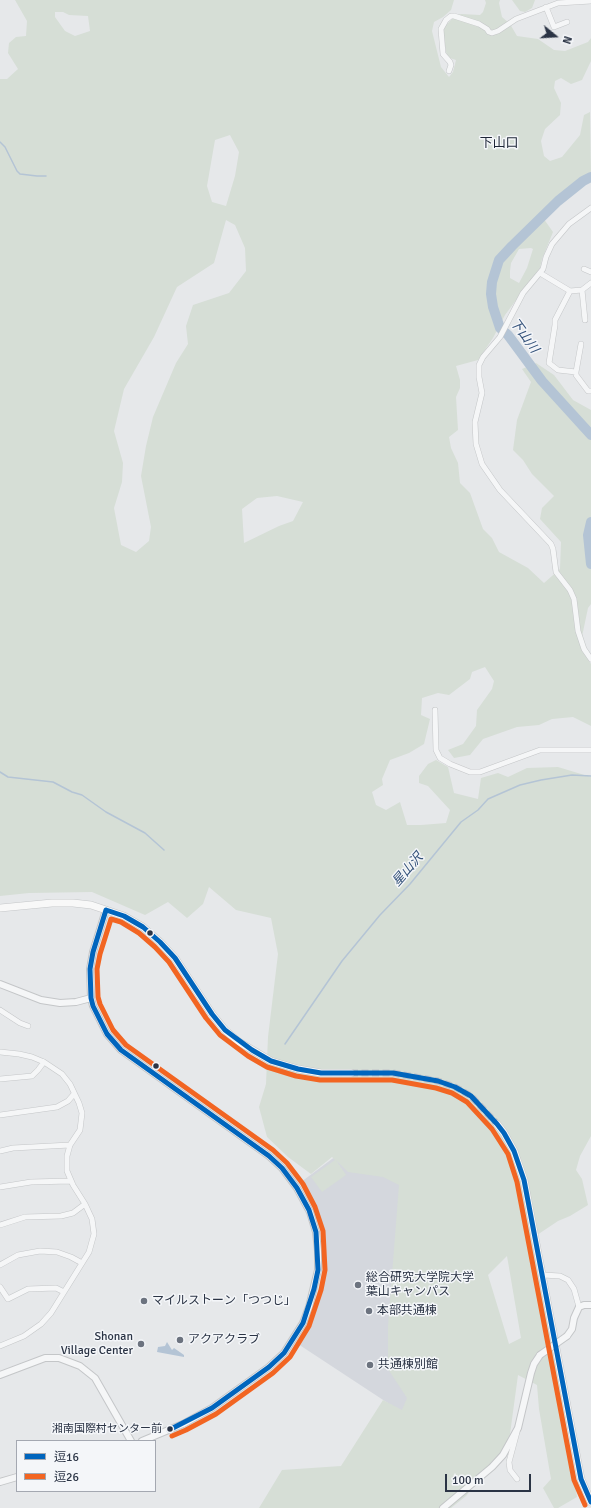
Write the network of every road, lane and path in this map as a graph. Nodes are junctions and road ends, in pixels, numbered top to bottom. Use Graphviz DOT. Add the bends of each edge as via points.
graph roads {
  1 [pos="591,1"];
  2 [pos="546,7"];
  3 [pos="567,22"];
  4 [pos="449,71"];
  5 [pos="591,208"];
  6 [pos="584,269"];
  7 [pos="591,272"];
  8 [pos="540,274"];
  9 [pos="591,283"];
  10 [pos="582,290"];
  11 [pos="570,291"];
  12 [pos="585,320"];
  13 [pos="581,344"];
  14 [pos="576,372"];
  15 [pos="591,391"];
  16 [pos="591,659"];
  17 [pos="435,710"];
  18 [pos="591,750"];
  19 [pos="0,908"];
  20 [pos="106,910"];
  21 [pos="0,984"];
  22 [pos="91,998"];
  23 [pos="0,1010"];
  24 [pos="28,1026"];
  25 [pos="0,1052"];
  26 [pos="44,1062"];
  27 [pos="351,1073"];
  28 [pos="0,1079"];
  29 [pos="74,1094"];
  30 [pos="0,1115"];
  31 [pos="497,1124"];
  32 [pos="70,1145"];
  33 [pos="0,1151"];
  34 [pos="70,1181"];
  35 [pos="0,1188"];
  36 [pos="85,1204"];
  37 [pos="0,1225"];
  38 [pos="82,1263"];
  39 [pos="0,1265"];
  40 [pos="543,1275"];
  41 [pos="0,1287"];
  42 [pos="64,1292"];
  43 [pos="591,1305"];
  44 [pos="579,1307"];
  45 [pos="0,1346"];
  46 [pos="0,1375"];
  47 [pos="518,1428"];
  48 [pos="130,1440"];
  49 [pos="144,1440"];
  50 [pos="16,1477"];
  51 [pos="517,1480"];
  52 [pos="0,1482"];
  53 [pos="591,1502"];
  54 [pos="442,1508"];
  1 -- 2 [label="street" via="558,2"];
  2 -- 3 [label="street" via="554,27"];
  2 -- 4 [label="street" via="516,19 492,33 479,24 451,16 441,29 443,54 451,65"];
  5 -- 8 [label="street" via="569,224 552,244"];
  6 -- 7 [label="street"];
  8 -- 11 [label="street"];
  8 -- 16 [label="street" via="523,293 500,337 479,365 482,393 475,422 476,444 482,464 500,490 551,544 556,572 574,599 578,631 584,649"];
  9 -- 10 [label="street"];
  10 -- 11 [label="street"];
  10 -- 12 [label="street"];
  11 -- 14 [label="street" via="555,320 549,363 558,370"];
  13 -- 14 [label="street"];
  14 -- 15 [label="street" via="588,391"];
  17 -- 18 [label="street" via="436,750 440,758 470,772 480,772 540,750"];
  19 -- 20 [label="main road" via="73,903"];
  20 -- 22 [label="street" via="90,969"];
  20 -- 27 [label="main road" via="124,916 143,927 160,942 175,958 225,1030 252,1050 271,1061 298,1069 321,1073"];
  21 -- 22 [label="street" via="41,1000 54,1002 76,1002"];
  22 -- 49 [label="street" via="107,1034 121,1050 282,1168 306,1204 316,1232 318,1270 314,1289 303,1323 284,1353 269,1367 212,1408 183,1424"];
  23 -- 24 [label="street"];
  25 -- 26 [label="street" via="19,1054"];
  26 -- 28 [label="street" via="32,1076"];
  26 -- 29 [label="street" via="62,1074"];
  29 -- 30 [label="street" via="57,1107"];
  29 -- 32 [label="street" via="82,1113 80,1130"];
  31 -- 40 [label="main road" via="514,1151 524,1180"];
  32 -- 33 [label="street"];
  32 -- 34 [label="street" via="67,1171"];
  34 -- 35 [label="street" via="31,1182"];
  34 -- 36 [label="street"];
  36 -- 37 [label="street" via="72,1213 61,1216 25,1217"];
  36 -- 38 [label="street" via="92,1219 94,1234 89,1252"];
  38 -- 39 [label="street" via="57,1252 40,1251 18,1255"];
  38 -- 42 [label="street"];
  40 -- 44 [label="street" via="560,1276 568,1280 574,1289"];
  40 -- 53 [label="main road" via="581,1479"];
  41 -- 42 [label="street" via="8,1299 28,1289 56,1288"];
  42 -- 45 [label="street" via="41,1324 24,1336"];
  43 -- 44 [label="street" via="584,1304"];
  44 -- 47 [label="street, bridge" via="571,1332 540,1355 534,1364"];
  46 -- 48 [label="street" via="45,1358 59,1358 80,1366 95,1378"];
  47 -- 51 [label="street" via="509,1462 510,1470"];
  47 -- 54 [label="street" via="503,1455 492,1467"];
  50 -- 52 [label="street"];
}
